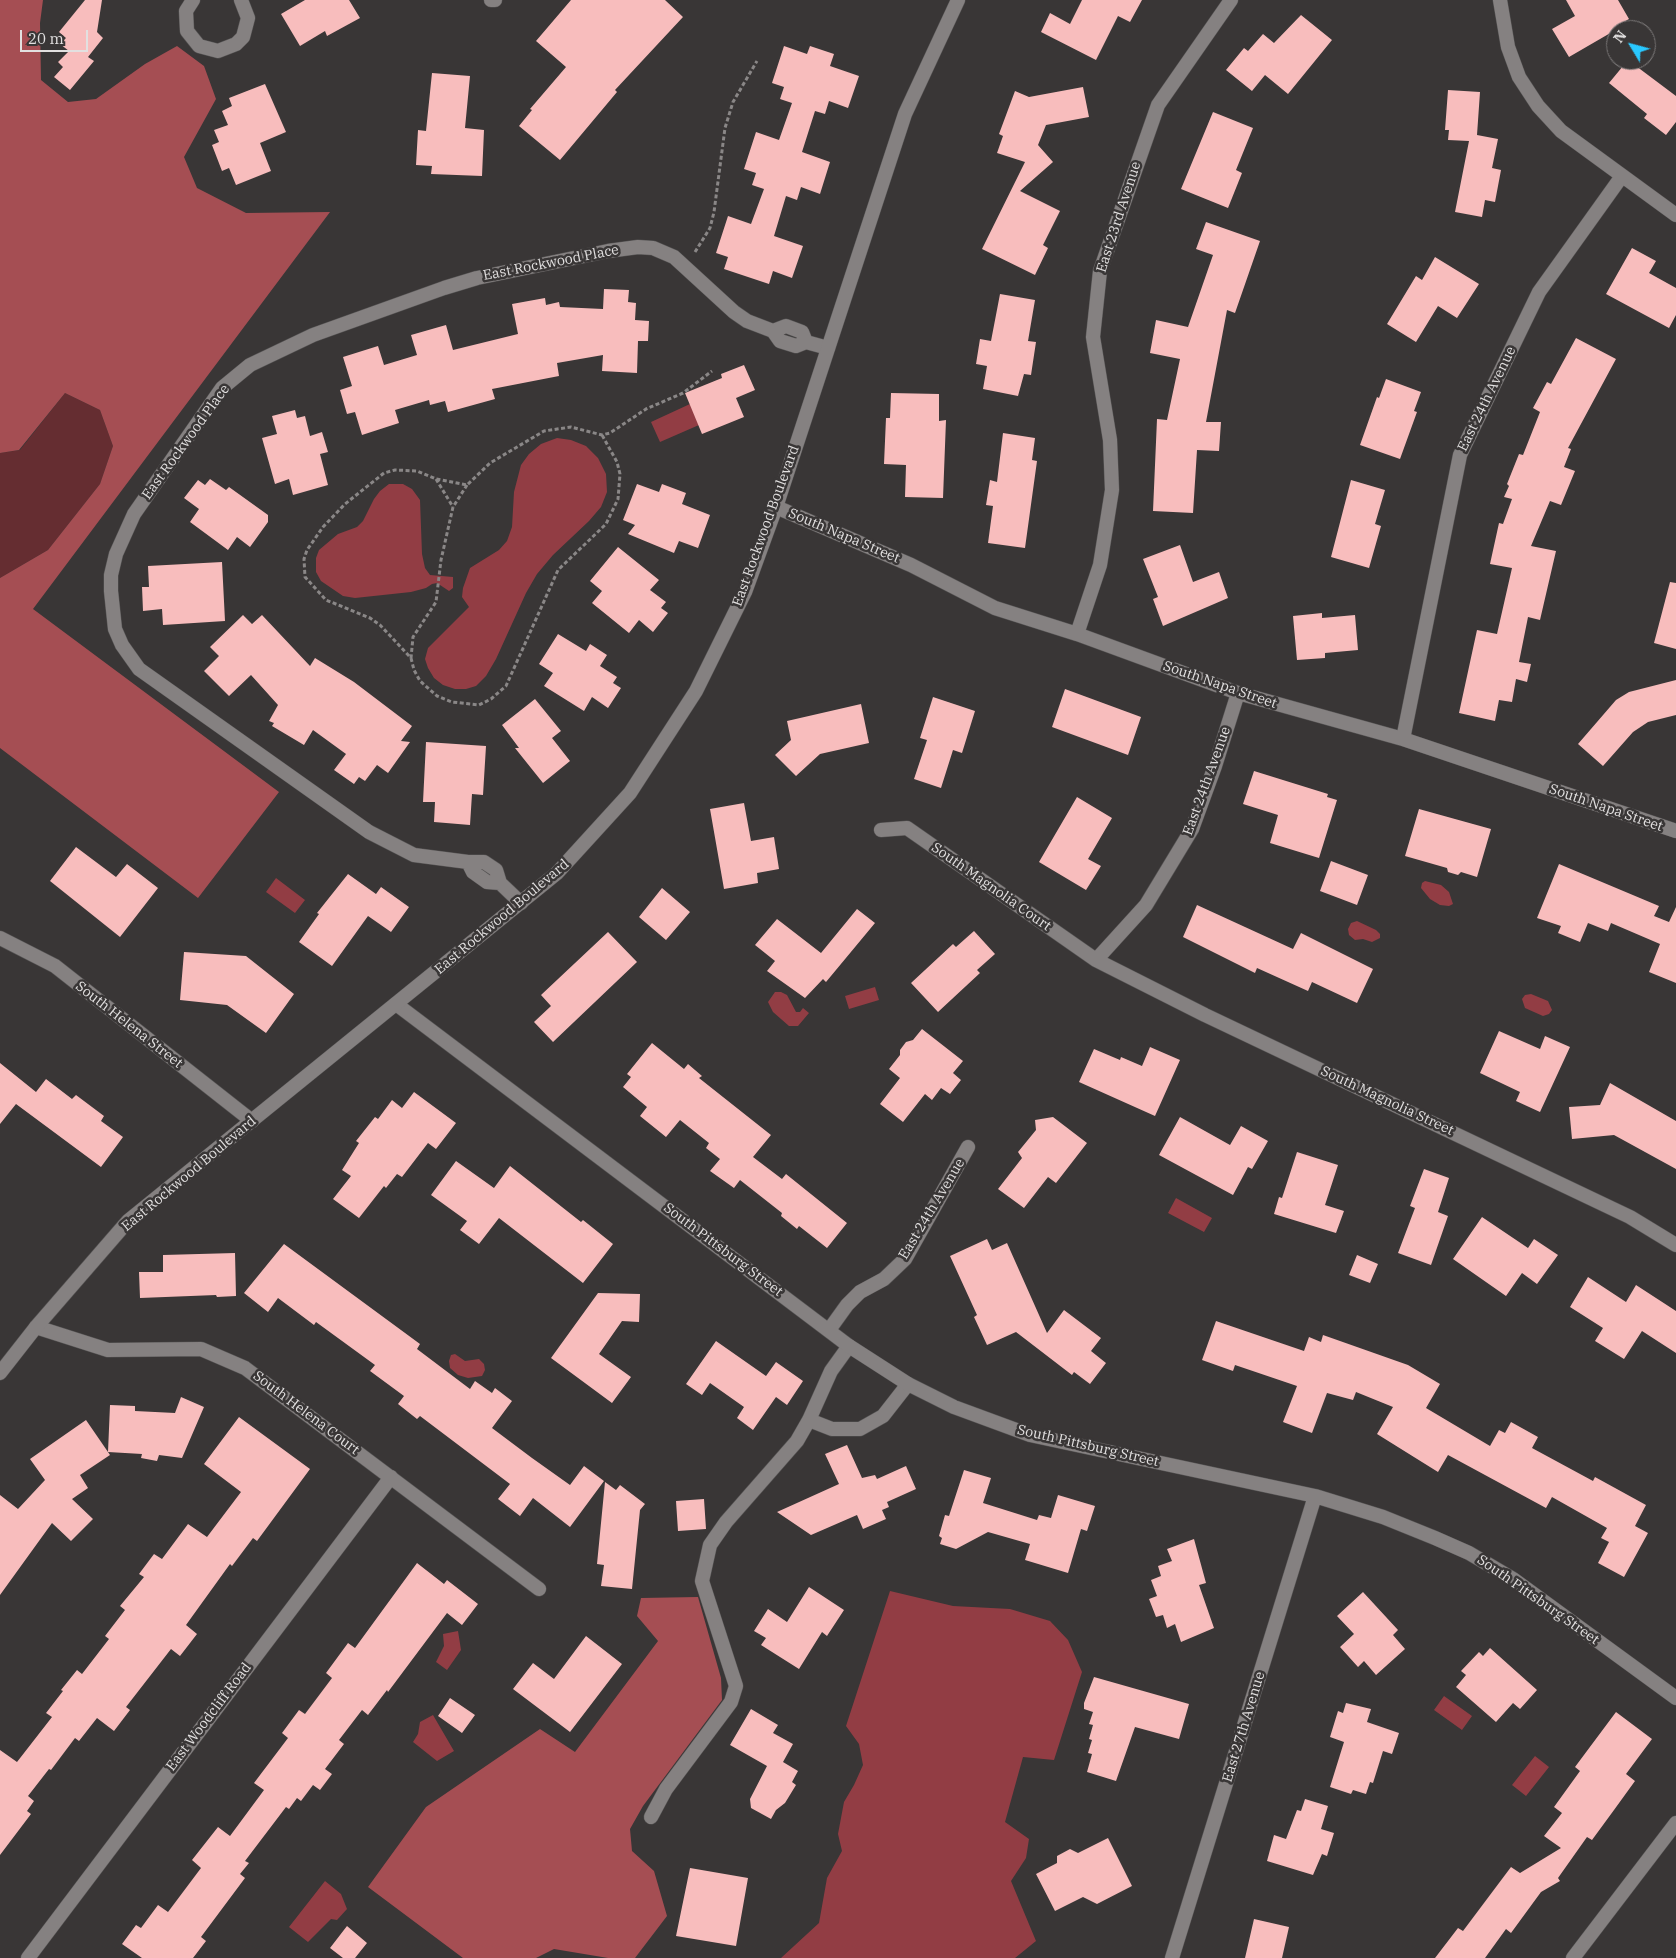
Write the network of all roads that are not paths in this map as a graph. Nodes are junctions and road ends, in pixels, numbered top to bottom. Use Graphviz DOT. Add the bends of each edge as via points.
graph roads {
  1 [pos="193,0"];
  2 [pos="241,0"];
  3 [pos="958,0"];
  4 [pos="1231,0"];
  5 [pos="1500,0"];
  6 [pos="1622,176"];
  7 [pos="1676,215"];
  8 [pos="828,348"];
  9 [pos="776,507"];
  10 [pos="1077,634"];
  11 [pos="1238,693"];
  12 [pos="1404,739"];
  13 [pos="881,830"];
  14 [pos="1676,831"];
  15 [pos="521,903"];
  16 [pos="0,938"];
  17 [pos="1096,960"];
  18 [pos="396,1004"];
  19 [pos="252,1121"];
  20 [pos="968,1147"];
  21 [pos="1676,1245"];
  22 [pos="36,1327"];
  23 [pos="829,1330"];
  24 [pos="849,1346"];
  25 [pos="0,1373"];
  26 [pos="908,1384"];
  27 [pos="809,1420"];
  28 [pos="391,1476"];
  29 [pos="1315,1496"];
  30 [pos="539,1589"];
  31 [pos="1676,1698"];
  32 [pos="651,1817"];
  33 [pos="1676,1823"];
  34 [pos="28,1958"];
  35 [pos="1172,1958"];
  36 [pos="1573,1958"];
  1 -- 2 [label="street" via="186,11 188,31 200,46 218,51 236,44 243,37 248,18"];
  3 -- 8 [label="street, East Rockwood Boulevard" via="905,114"];
  4 -- 10 [label="street, East 23rd Avenue" via="1158,106 1100,271 1092,337 1110,440 1112,490 1100,565"];
  5 -- 6 [label="street" via="1508,47 1519,77 1538,106 1561,131"];
  6 -- 7 [label="street"];
  6 -- 12 [label="street, East 24th Avenue" via="1539,292 1460,455"];
  8 -- 9 [label="street, East Rockwood Boulevard"];
  8 -- 15 [label="street, East Rockwood Place" via="806,342 802,332 786,326 773,331 747,321 674,257 654,248 638,247 514,269 444,288 313,335 250,365 222,388 134,514 116,554 111,576 115,628 131,659 151,679 384,841 414,855 484,862 496,870 500,883"];
  9 -- 10 [label="street, South Napa Street" via="911,565 995,608"];
  9 -- 15 [label="street, East Rockwood Boulevard" via="744,592 681,715 630,793 557,874"];
  10 -- 11 [label="street, South Napa Street"];
  11 -- 12 [label="street, South Napa Street"];
  11 -- 17 [label="street, East 24th Avenue" via="1216,766 1192,829 1146,905"];
  12 -- 14 [label="street, South Napa Street"];
  13 -- 17 [label="street, South Magnolia Court" via="906,828"];
  15 -- 18 [label="street, East Rockwood Boulevard"];
  16 -- 19 [label="street, South Helena Street" via="55,966"];
  17 -- 21 [label="street, South Magnolia Street" via="1630,1217"];
  18 -- 19 [label="street, East Rockwood Boulevard"];
  18 -- 23 [label="street, South Pittsburg Street"];
  19 -- 22 [label="street, East Rockwood Boulevard" via="128,1221"];
  20 -- 23 [label="street, East 24th Avenue" via="905,1259 884,1279 860,1292"];
  22 -- 25 [label="street, East Rockwood Boulevard"];
  22 -- 28 [label="street, South Helena Court" via="108,1350 201,1349 245,1368"];
  23 -- 24 [label="street, South Pittsburg Street"];
  24 -- 26 [label="street, South Pittsburg Street"];
  24 -- 27 [label="street" via="831,1371"];
  26 -- 27 [label="street" via="883,1416 860,1428 832,1429"];
  26 -- 29 [label="street, South Pittsburg Street" via="954,1407 1030,1435"];
  27 -- 32 [label="street" via="797,1441 710,1545 702,1581 736,1686 731,1702 666,1789"];
  28 -- 30 [label="street, South Helena Court"];
  28 -- 34 [label="street, East Woodcliff Road"];
  29 -- 31 [label="street, South Pittsburg Street" via="1383,1517 1469,1553 1513,1579"];
  29 -- 35 [label="street, East 27th Avenue"];
  33 -- 36 [label="street"];
}
